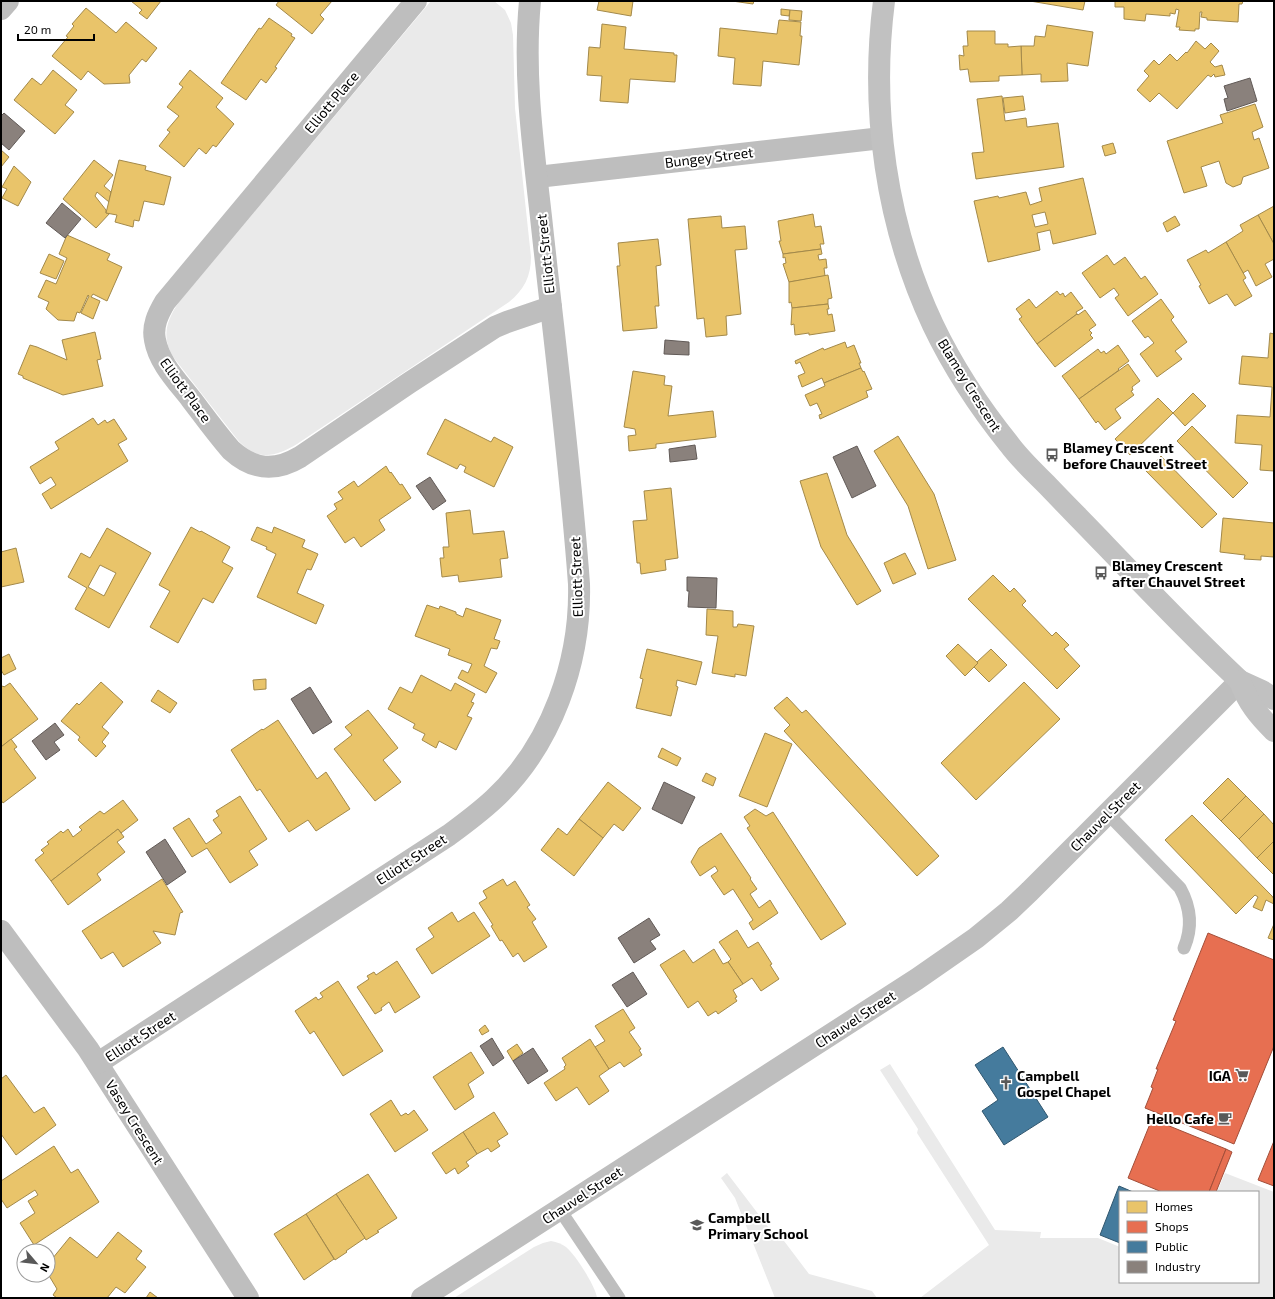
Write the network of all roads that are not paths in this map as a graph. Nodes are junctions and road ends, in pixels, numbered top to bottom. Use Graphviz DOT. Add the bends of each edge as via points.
graph roads {
  1 [pos="8,1"];
  2 [pos="416,1"];
  3 [pos="530,1"];
  4 [pos="884,1"];
  5 [pos="1,9"];
  6 [pos="882,138"];
  7 [pos="537,177"];
  8 [pos="551,307"];
  9 [pos="1240,682"];
  10 [pos="1274,699"];
  11 [pos="1274,731"];
  12 [pos="1108,814"];
  13 [pos="1,931"];
  14 [pos="1184,948"];
  15 [pos="98,1063"];
  16 [pos="560,1210"];
  17 [pos="610,1292"];
  18 [pos="248,1298"];
  19 [pos="422,1298"];
  20 [pos="619,1298"];
  1 -- 5 [label="street"];
  2 -- 8 [label="street, Elliott Place" via="165,302 156,318 154,329 158,352 170,372 231,450 252,463 275,467 300,456 495,327"];
  3 -- 7 [label="street, Elliott Street" via="528,79"];
  4 -- 6 [label="street, Blamey Crescent" via="879,68"];
  6 -- 7 [label="street, Bungey Street"];
  6 -- 9 [label="street, Blamey Crescent" via="888,181 913,275 945,348 974,396 1021,458"];
  7 -- 8 [label="street, Elliott Street"];
  8 -- 15 [label="street, Elliott Street" via="578,570 579,613 575,646 564,685 550,720 534,749 495,799 473,817"];
  9 -- 10 [label="street, Blamey Crescent"];
  9 -- 11 [label="street, Blamey Crescent" via="1254,709"];
  9 -- 12 [label="street, Chauvel Street"];
  12 -- 14 [label="lane" via="1180,888 1190,917 1190,931"];
  12 -- 16 [label="street, Chauvel Street" via="1009,911 971,942"];
  13 -- 15 [label="street, Vasey Crescent"];
  15 -- 18 [label="street, Vasey Crescent"];
  16 -- 17 [label="lane"];
  16 -- 19 [label="street, Chauvel Street"];
  17 -- 20 [label="lane"];
}
